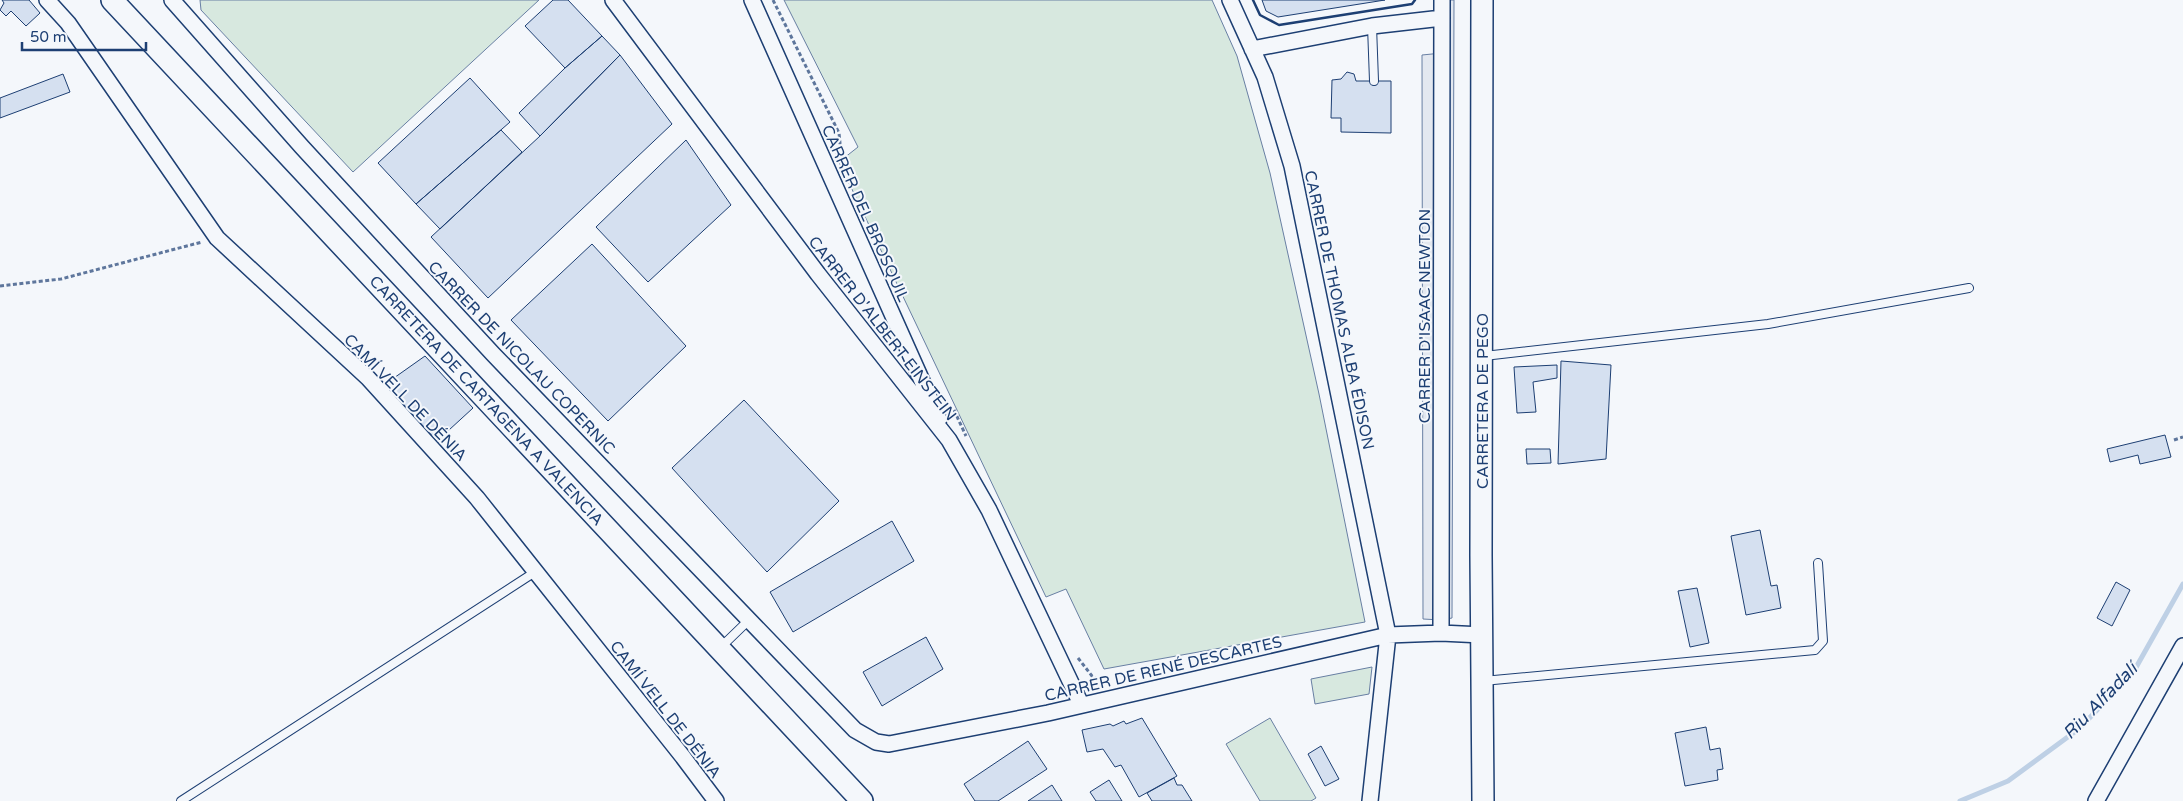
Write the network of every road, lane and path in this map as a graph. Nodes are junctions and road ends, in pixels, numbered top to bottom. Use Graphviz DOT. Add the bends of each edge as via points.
graph roads {
  1 [pos="47,0"];
  2 [pos="112,0"];
  3 [pos="172,0"];
  4 [pos="613,0"];
  5 [pos="752,0"];
  6 [pos="773,0"];
  7 [pos="1230,0"];
  8 [pos="1442,0"];
  9 [pos="1482,0"];
  10 [pos="1442,18"];
  11 [pos="1372,26"];
  12 [pos="1252,49"];
  13 [pos="1374,81"];
  14 [pos="837,156"];
  15 [pos="217,238"];
  16 [pos="0,286"];
  17 [pos="1969,288"];
  18 [pos="1482,356"];
  19 [pos="950,402"];
  20 [pos="2183,437"];
  21 [pos="949,440"];
  22 [pos="2174,440"];
  23 [pos="969,441"];
  24 [pos="1818,563"];
  25 [pos="535,572"];
  26 [pos="750,619"];
  27 [pos="1441,633"];
  28 [pos="1388,634"];
  29 [pos="1482,635"];
  30 [pos="2183,646"];
  31 [pos="719,648"];
  32 [pos="1075,652"];
  33 [pos="1483,682"];
  34 [pos="1108,685"];
  35 [pos="1081,704"];
  36 [pos="856,730"];
  37 [pos="181,801"];
  38 [pos="716,801"];
  39 [pos="862,801"];
  40 [pos="1370,801"];
  41 [pos="1483,801"];
  42 [pos="2096,801"];
  1 -- 15 [label="street, CAMÍ VELL DE DÉNIA" via="68,23"];
  2 -- 31 [label="main road, CARRETERA DE CARTAGENA A VALENCIA"];
  3 -- 26 [label="street, CARRER DE NICOLAU COPERNIC" via="494,354"];
  4 -- 21 [label="street, CARRER D'ALBERT EINSTEIN" via="818,274"];
  5 -- 21 [label="street, CARRER DEL BROSQUIL"];
  6 -- 14 [label="path" via="839,133"];
  7 -- 12 [label="street, CARRER DE THOMAS ALBA ÉDISON"];
  8 -- 10 [label="street, CARRER D'ISAAC NEWTON"];
  9 -- 18 [label="main road, CARRETERA DE PEGO"];
  10 -- 11 [label="street"];
  10 -- 27 [label="street, CARRER D'ISAAC NEWTON"];
  11 -- 12 [label="street"];
  11 -- 13 [label="lane"];
  12 -- 28 [label="street, CARRER DE THOMAS ALBA ÉDISON" via="1265,77 1292,166"];
  15 -- 16 [label="path" via="61,279"];
  15 -- 25 [label="street, CAMÍ VELL DE DÉNIA" via="368,378 477,498"];
  17 -- 18 [label="lane" via="1768,324"];
  18 -- 29 [label="main road, CARRETERA DE PEGO"];
  19 -- 23 [label="path"];
  20 -- 22 [label="path"];
  21 -- 35 [label="street, CARRER D'ALBERT EINSTEIN" via="989,510"];
  24 -- 33 [label="lane" via="1823,641 1815,650"];
  25 -- 37 [label="lane"];
  25 -- 38 [label="street, CAMÍ VELL DE DÉNIA"];
  26 -- 31 [label="lane"];
  26 -- 36 [label="street, CARRER DE NICOLAU COPERNIC"];
  27 -- 28 [label="street, CARRER DE RENÉ DESCARTES"];
  27 -- 29 [label="street, CARRER DE RENÉ DESCARTES"];
  28 -- 35 [label="street, CARRER DE RENÉ DESCARTES"];
  28 -- 40 [label="street, CARRER DE THOMAS ALBA ÉDISON"];
  29 -- 33 [label="main road, CARRETERA DE PEGO"];
  30 -- 42 [label="street"];
  31 -- 39 [label="main road, CARRETERA DE CARTAGENA A VALENCIA"];
  32 -- 34 [label="path" via="1092,676"];
  33 -- 41 [label="main road, CARRETERA DE PEGO"];
  35 -- 36 [label="street, CARRER DE RENÉ DESCARTES" via="889,744 876,742"];
}
